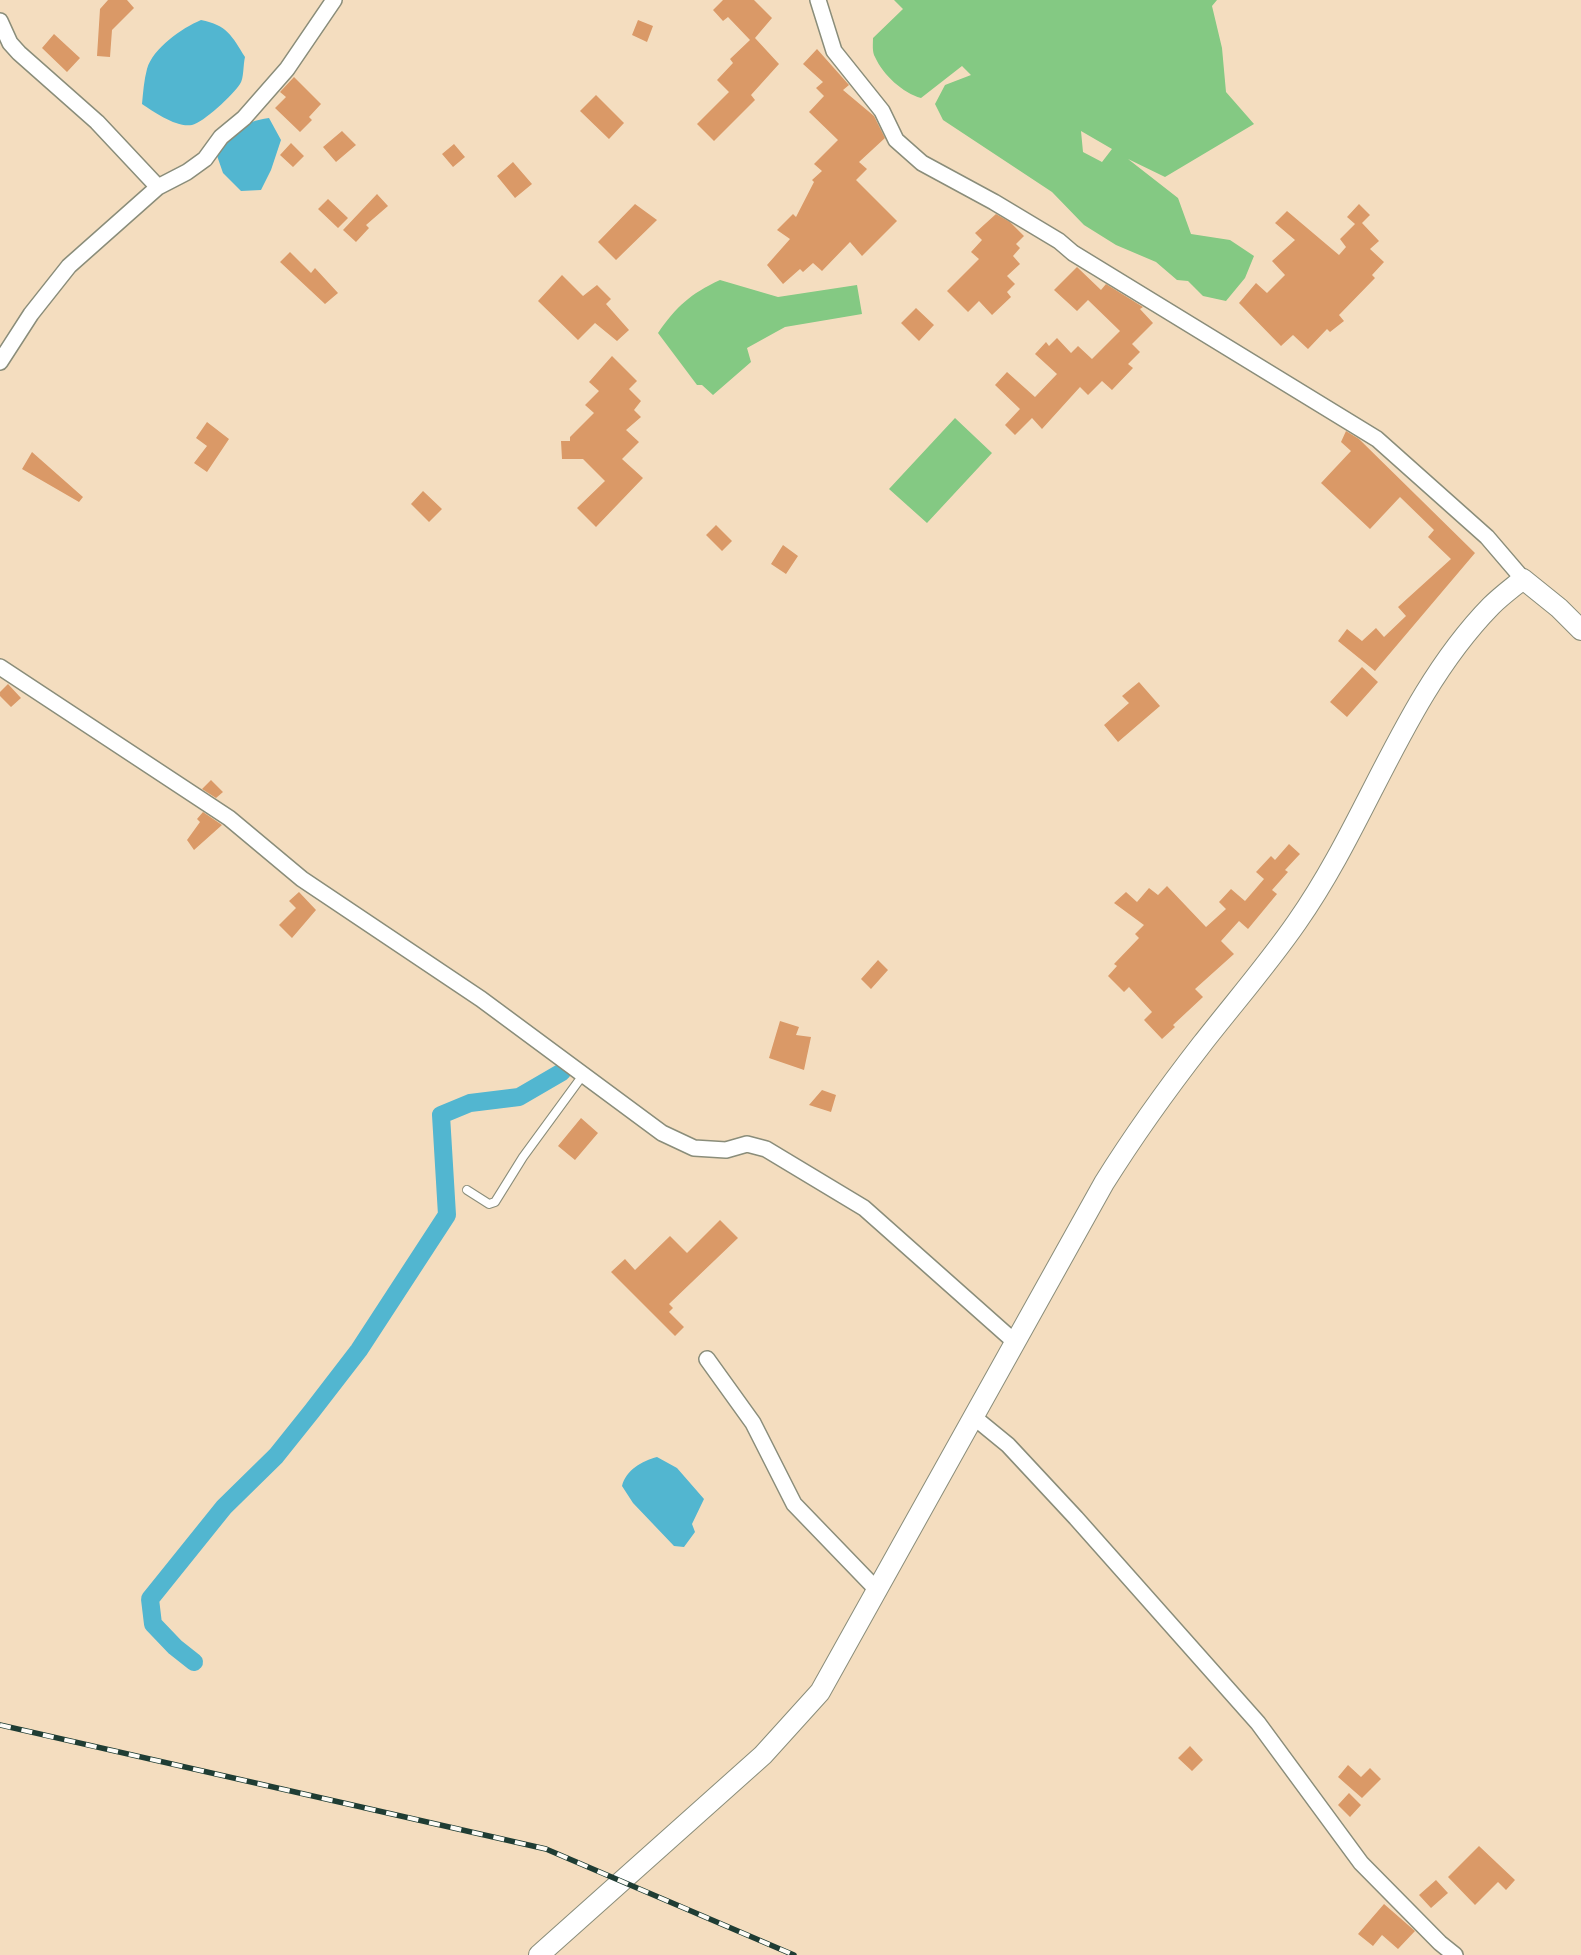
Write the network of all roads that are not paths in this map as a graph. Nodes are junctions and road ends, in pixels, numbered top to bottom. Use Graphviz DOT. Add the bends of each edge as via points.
graph roads {
  1 [pos="334,0"];
  2 [pos="818,0"];
  3 [pos="0,21"];
  4 [pos="158,186"];
  5 [pos="0,362"];
  6 [pos="1523,579"];
  7 [pos="1581,630"];
  8 [pos="0,667"];
  9 [pos="583,1076"];
  10 [pos="467,1190"];
  11 [pos="1016,1343"];
  12 [pos="707,1359"];
  13 [pos="974,1418"];
  14 [pos="878,1591"];
  15 [pos="539,1955"];
  16 [pos="1456,1955"];
  1 -- 4 [label="street" via="287,69 244,118 221,137 205,159"];
  2 -- 6 [label="street" via="834,50 882,111 896,140 922,163 1043,231 1140,295 1377,439 1488,538"];
  3 -- 4 [label="street" via="10,43 19,53 98,122"];
  4 -- 5 [label="street" via="70,266 31,314"];
  6 -- 7 [label="street"];
  6 -- 11 [label="street" via="1466,634 1437,675 1327,876 1297,922 1142,1124 1104,1183"];
  8 -- 9 [label="street" via="229,818 302,878 481,999"];
  9 -- 10 [label="lane" via="522,1157 494,1202 489,1204"];
  9 -- 11 [label="street" via="662,1133 694,1148 726,1150 747,1144 766,1149 864,1208"];
  11 -- 13 [label="street"];
  12 -- 14 [label="street" via="753,1423 794,1504"];
  13 -- 14 [label="street"];
  13 -- 16 [label="street" via="1008,1445 1076,1518 1258,1723 1362,1863 1440,1943"];
  14 -- 15 [label="street" via="820,1692 763,1755"];
}
